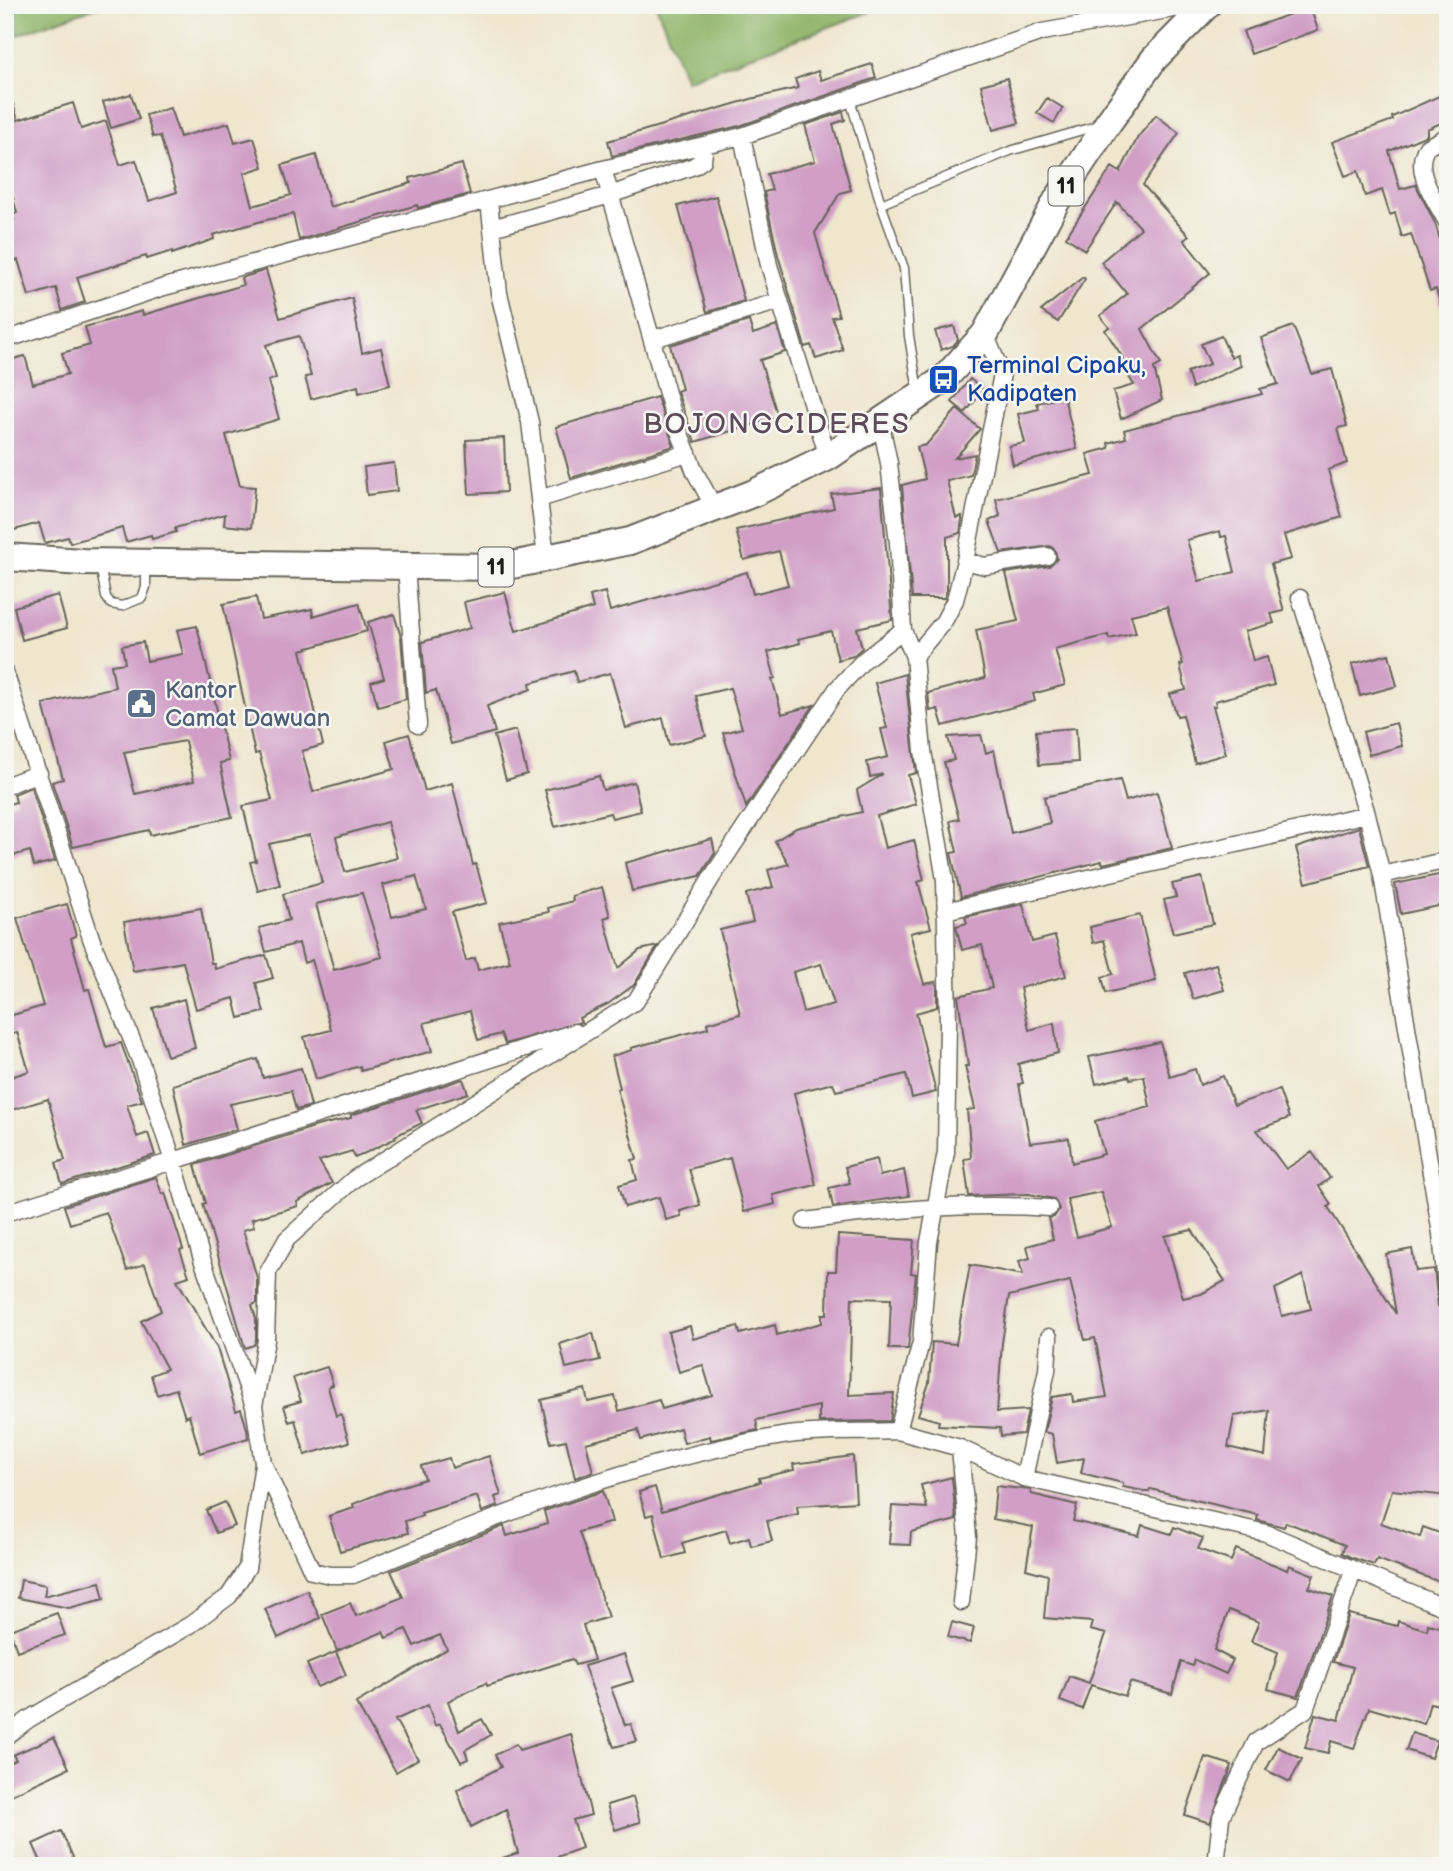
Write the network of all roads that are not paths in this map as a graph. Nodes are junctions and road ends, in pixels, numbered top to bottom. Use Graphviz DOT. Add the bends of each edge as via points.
graph roads {
  1 [pos="1196,5"];
  2 [pos="1207,5"];
  3 [pos="850,99"];
  4 [pos="1108,123"];
  5 [pos="742,136"];
  6 [pos="1448,136"];
  7 [pos="705,145"];
  8 [pos="603,169"];
  9 [pos="610,195"];
  10 [pos="489,201"];
  11 [pos="881,204"];
  12 [pos="1448,224"];
  13 [pos="492,228"];
  14 [pos="780,301"];
  15 [pos="985,334"];
  16 [pos="653,339"];
  17 [pos="5,340"];
  18 [pos="919,394"];
  19 [pos="880,420"];
  20 [pos="688,453"];
  21 [pos="828,457"];
  22 [pos="539,499"];
  23 [pos="715,509"];
  24 [pos="1047,556"];
  25 [pos="5,557"];
  26 [pos="546,558"];
  27 [pos="965,561"];
  28 [pos="100,562"];
  29 [pos="146,563"];
  30 [pos="406,566"];
  31 [pos="1300,597"];
  32 [pos="903,629"];
  33 [pos="914,657"];
  34 [pos="5,672"];
  35 [pos="418,725"];
  36 [pos="39,773"];
  37 [pos="5,786"];
  38 [pos="1367,814"];
  39 [pos="1448,860"];
  40 [pos="1382,874"];
  41 [pos="945,911"];
  42 [pos="596,1026"];
  43 [pos="173,1161"];
  44 [pos="1049,1208"];
  45 [pos="935,1210"];
  46 [pos="5,1213"];
  47 [pos="805,1221"];
  48 [pos="1448,1304"];
  49 [pos="1049,1337"];
  50 [pos="254,1406"];
  51 [pos="898,1431"];
  52 [pos="960,1448"];
  53 [pos="263,1463"];
  54 [pos="1024,1478"];
  55 [pos="1353,1572"];
  56 [pos="961,1602"];
  57 [pos="1448,1609"];
  58 [pos="5,1737"];
  59 [pos="1216,1866"];
  1 -- 3 [label="street" via="1042,32"];
  2 -- 4 [label="highway, 11" via="1154,59"];
  3 -- 5 [label="street"];
  3 -- 11 [label="lane"];
  4 -- 11 [label="lane" via="1010,151"];
  4 -- 15 [label="highway, 11" via="1057,200"];
  5 -- 7 [label="street"];
  5 -- 14 [label="street"];
  6 -- 12 [label="street" via="1427,147 1420,163"];
  7 -- 8 [label="street"];
  7 -- 9 [label="street" via="703,160 694,166"];
  8 -- 9 [label="street"];
  8 -- 10 [label="street"];
  9 -- 13 [label="street"];
  9 -- 16 [label="street"];
  10 -- 13 [label="street"];
  10 -- 17 [label="street" via="164,287"];
  11 -- 18 [label="lane" via="904,268"];
  13 -- 22 [label="street" via="499,293 530,422"];
  14 -- 16 [label="street"];
  14 -- 21 [label="street"];
  15 -- 18 [label="highway, 11" via="944,379"];
  15 -- 27 [label="street" via="1002,374"];
  16 -- 20 [label="street"];
  18 -- 19 [label="highway, 11"];
  19 -- 21 [label="highway, 11"];
  19 -- 32 [label="street" via="898,543"];
  20 -- 22 [label="street"];
  20 -- 23 [label="street"];
  21 -- 23 [label="highway, 11"];
  22 -- 26 [label="street"];
  23 -- 26 [label="highway, 11" via="630,541"];
  24 -- 27 [label="street" via="995,565"];
  25 -- 28 [label="highway, 11"];
  26 -- 30 [label="highway, 11" via="502,567"];
  27 -- 33 [label="street" via="944,621"];
  28 -- 29 [label="highway, 11"];
  28 -- 29 [label="lane" via="106,597 111,604 122,606 142,598"];
  29 -- 30 [label="highway, 11"];
  30 -- 35 [label="street"];
  31 -- 38 [label="street"];
  32 -- 33 [label="street"];
  32 -- 42 [label="street" via="837,689 636,1001"];
  33 -- 41 [label="street"];
  34 -- 36 [label="street"];
  36 -- 37 [label="street"];
  36 -- 43 [label="street" via="92,941 140,1060"];
  38 -- 40 [label="street"];
  38 -- 41 [label="street"];
  39 -- 40 [label="street"];
  40 -- 48 [label="street" via="1441,1234"];
  41 -- 45 [label="street" via="946,1152"];
  42 -- 43 [label="street"];
  42 -- 50 [label="street" via="354,1179 287,1238 268,1272 267,1340"];
  43 -- 46 [label="street"];
  43 -- 50 [label="street"];
  44 -- 45 [label="street"];
  45 -- 47 [label="street"];
  45 -- 51 [label="street" via="921,1342"];
  49 -- 54 [label="street" via="1047,1370"];
  50 -- 53 [label="street"];
  51 -- 52 [label="street"];
  51 -- 53 [label="street" via="783,1436 591,1482 354,1575 312,1571"];
  52 -- 54 [label="street"];
  52 -- 56 [label="street" via="968,1537"];
  53 -- 58 [label="street" via="247,1568 229,1596 190,1625"];
  54 -- 55 [label="street" via="1266,1533"];
  55 -- 57 [label="street"];
  55 -- 59 [label="street" via="1305,1710 1256,1742 1221,1817"];
}
